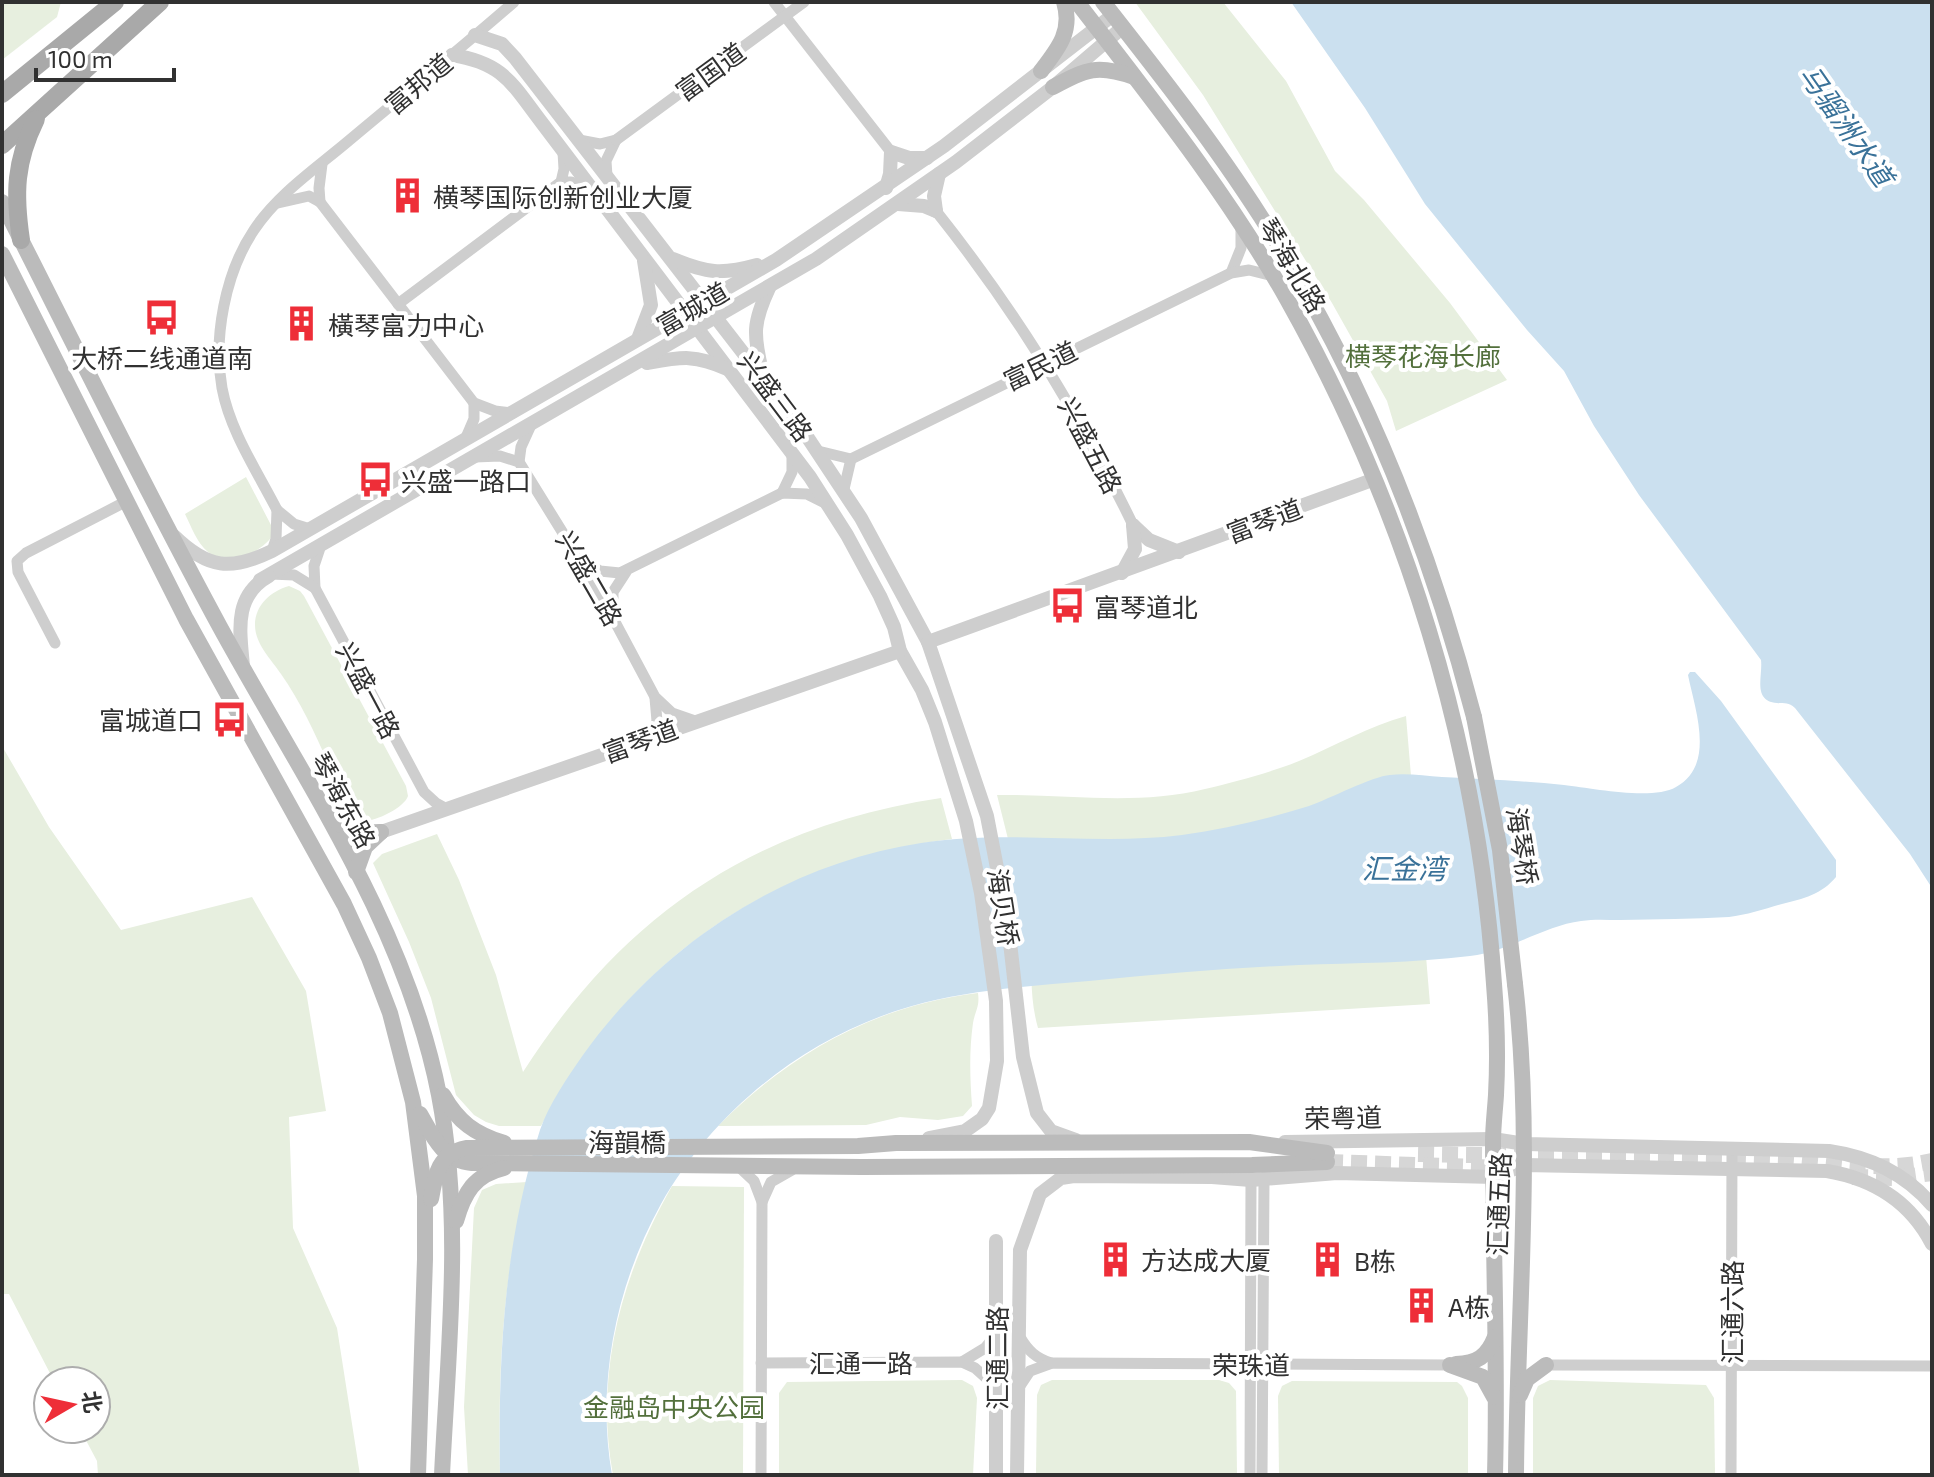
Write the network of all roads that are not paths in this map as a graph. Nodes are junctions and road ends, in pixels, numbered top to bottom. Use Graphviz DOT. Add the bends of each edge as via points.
graph roads {
  1 [pos="115,2"];
  2 [pos="160,2"];
  3 [pos="514,2"];
  4 [pos="774,2"];
  5 [pos="804,2"];
  6 [pos="1064,2"];
  7 [pos="1077,2"];
  8 [pos="1113,15"];
  9 [pos="785,16"];
  10 [pos="1102,34"];
  11 [pos="475,35"];
  12 [pos="452,55"];
  13 [pos="34,68"];
  14 [pos="1041,71"];
  15 [pos="2,75"];
  16 [pos="1136,78"];
  17 [pos="1053,87"];
  18 [pos="2,94"];
  19 [pos="57,94"];
  20 [pos="579,140"];
  21 [pos="616,140"];
  22 [pos="2,145"];
  23 [pos="563,151"];
  24 [pos="891,152"];
  25 [pos="927,158"];
  26 [pos="322,164"];
  27 [pos="939,174"];
  28 [pos="607,177"];
  29 [pos="561,182"];
  30 [pos="886,188"];
  31 [pos="590,189"];
  32 [pos="2,202"];
  33 [pos="320,202"];
  34 [pos="278,203"];
  35 [pos="897,204"];
  36 [pos="936,211"];
  37 [pos="1240,222"];
  38 [pos="21,240"];
  39 [pos="2,254"];
  40 [pos="643,257"];
  41 [pos="671,259"];
  42 [pos="776,260"];
  43 [pos="1231,273"];
  44 [pos="1273,276"];
  45 [pos="770,286"];
  46 [pos="705,301"];
  47 [pos="398,304"];
  48 [pos="685,312"];
  49 [pos="717,317"];
  50 [pos="698,329"];
  51 [pos="638,339"];
  52 [pos="1045,363"];
  53 [pos="633,366"];
  54 [pos="728,369"];
  55 [pos="763,379"];
  56 [pos="474,403"];
  57 [pos="514,413"];
  58 [pos="531,425"];
  59 [pos="464,442"];
  60 [pos="791,450"];
  61 [pos="818,451"];
  62 [pos="475,457"];
  63 [pos="851,459"];
  64 [pos="519,462"];
  65 [pos="1375,479"];
  66 [pos="844,489"];
  67 [pos="782,493"];
  68 [pos="127,501"];
  69 [pos="829,506"];
  70 [pos="277,510"];
  71 [pos="1133,525"];
  72 [pos="310,529"];
  73 [pos="174,536"];
  74 [pos="321,545"];
  75 [pos="272,551"];
  76 [pos="1179,552"];
  77 [pos="581,560"];
  78 [pos="626,572"];
  79 [pos="1122,573"];
  80 [pos="266,577"];
  81 [pos="315,588"];
  82 [pos="613,617"];
  83 [pos="928,642"];
  84 [pos="55,643"];
  85 [pos="900,651"];
  86 [pos="243,666"];
  87 [pos="655,697"];
  88 [pos="1474,717"];
  89 [pos="695,721"];
  90 [pos="1454,722"];
  91 [pos="648,738"];
  92 [pos="424,792"];
  93 [pos="447,809"];
  94 [pos="323,811"];
  95 [pos="987,816"];
  96 [pos="418,819"];
  97 [pos="966,821"];
  98 [pos="381,832"];
  99 [pos="356,872"];
  100 [pos="1515,984"];
  101 [pos="1494,985"];
  102 [pos="432,1065"];
  103 [pos="407,1071"];
  104 [pos="436,1082"];
  105 [pos="413,1102"];
  106 [pos="1493,1139"];
  107 [pos="1249,1142"];
  108 [pos="896,1143"];
  109 [pos="1086,1143"];
  110 [pos="1525,1144"];
  111 [pos="517,1147"];
  112 [pos="737,1147"];
  113 [pos="1732,1148"];
  114 [pos="448,1155"];
  115 [pos="517,1165"];
  116 [pos="737,1165"];
  117 [pos="1524,1165"];
  118 [pos="802,1166"];
  119 [pos="1732,1169"];
  120 [pos="1255,1175"];
  121 [pos="1494,1177"];
  122 [pos="762,1202"];
  123 [pos="1932,1205"];
  124 [pos="426,1228"];
  125 [pos="452,1235"];
  126 [pos="996,1241"];
  127 [pos="1932,1244"];
  128 [pos="1018,1320"];
  129 [pos="1496,1335"];
  130 [pos="1518,1335"];
  131 [pos="995,1336"];
  132 [pos="962,1362"];
  133 [pos="761,1363"];
  134 [pos="1052,1363"];
  135 [pos="1257,1364"];
  136 [pos="1450,1365"];
  137 [pos="1546,1365"];
  138 [pos="1731,1366"];
  139 [pos="1932,1366"];
  140 [pos="995,1386"];
  141 [pos="1018,1390"];
  142 [pos="1496,1403"];
  143 [pos="1516,1408"];
  144 [pos="995,1472"];
  145 [pos="418,1475"];
  146 [pos="442,1475"];
  147 [pos="761,1475"];
  148 [pos="1017,1475"];
  149 [pos="1250,1475"];
  150 [pos="1262,1475"];
  151 [pos="1495,1475"];
  152 [pos="1516,1475"];
  153 [pos="1731,1475"];
  1 -- 13 [label="main road"];
  2 -- 19 [label="main road"];
  3 -- 11 [label="street, 富邦道"];
  4 -- 9 [label="street"];
  5 -- 9 [label="street, 富国道"];
  6 -- 14 [label="main road" via="1065,34"];
  7 -- 10 [label="main road, 琴海北路"];
  8 -- 10 [label="street, 富城道"];
  8 -- 88 [label="main road, 琴海北路" via="1245,193 1342,359 1421,540"];
  9 -- 21 [label="street, 富国道"];
  9 -- 24 [label="street"];
  10 -- 14 [label="street, 富城道"];
  10 -- 16 [label="main road, 琴海北路"];
  10 -- 17 [label="street, 富城道"];
  11 -- 12 [label="street, 富邦道"];
  11 -- 20 [label="street, 兴盛三路" via="502,44"];
  12 -- 23 [label="street, 兴盛三路" via="485,62 505,76"];
  12 -- 26 [label="street, 富邦道"];
  13 -- 15 [label="main road"];
  13 -- 18 [label="main road"];
  14 -- 25 [label="street, 富城道"];
  16 -- 17 [label="main road" via="1093,69"];
  16 -- 37 [label="main road, 琴海北路"];
  17 -- 27 [label="street, 富城道"];
  19 -- 22 [label="main road"];
  19 -- 38 [label="main road" via="36,119 17,171"];
  20 -- 21 [label="street"];
  20 -- 28 [label="street, 兴盛三路"];
  21 -- 28 [label="street" via="606,161"];
  23 -- 29 [label="street"];
  23 -- 31 [label="street, 兴盛三路"];
  24 -- 25 [label="street"];
  24 -- 30 [label="street"];
  25 -- 30 [label="street, 富城道"];
  26 -- 33 [label="street"];
  26 -- 34 [label="street"];
  27 -- 35 [label="street, 富城道"];
  27 -- 36 [label="street"];
  28 -- 41 [label="street, 兴盛三路"];
  29 -- 31 [label="street"];
  29 -- 47 [label="street"];
  30 -- 42 [label="street, 富城道"];
  31 -- 40 [label="street, 兴盛三路"];
  32 -- 38 [label="main road, 琴海东路"];
  33 -- 34 [label="street" via="309,196"];
  33 -- 47 [label="street"];
  34 -- 70 [label="street" via="254,230 235,266 219,345 232,421"];
  35 -- 36 [label="street"];
  35 -- 45 [label="street, 富城道"];
  36 -- 52 [label="street, 兴盛五路"];
  37 -- 43 [label="street" via="1241,248"];
  37 -- 44 [label="main road, 琴海北路"];
  38 -- 73 [label="main road, 琴海东路"];
  39 -- 68 [label="main road, 琴海东路"];
  40 -- 48 [label="street, 兴盛三路"];
  40 -- 51 [label="street" via="651,305"];
  41 -- 42 [label="street" via="715,273"];
  41 -- 46 [label="street, 兴盛三路"];
  42 -- 46 [label="street, 富城道"];
  43 -- 44 [label="street" via="1249,270"];
  43 -- 52 [label="street, 富民道"];
  44 -- 65 [label="main road, 琴海北路" via="1324,368"];
  45 -- 49 [label="street, 富城道"];
  45 -- 55 [label="street" via="754,327"];
  46 -- 48 [label="street, 富城道"];
  46 -- 49 [label="street, 兴盛三路"];
  47 -- 56 [label="street"];
  48 -- 50 [label="street, 兴盛三路"];
  48 -- 51 [label="street, 富城道"];
  49 -- 50 [label="street, 富城道"];
  49 -- 55 [label="street, 兴盛三路"];
  50 -- 53 [label="street, 富城道"];
  50 -- 54 [label="street, 兴盛三路"];
  51 -- 57 [label="street, 富城道"];
  52 -- 63 [label="street, 富民道"];
  52 -- 71 [label="street, 兴盛五路"];
  53 -- 54 [label="street" via="687,357"];
  53 -- 58 [label="street, 富城道"];
  54 -- 60 [label="street, 兴盛三路"];
  55 -- 61 [label="street, 兴盛三路"];
  56 -- 57 [label="street"];
  56 -- 59 [label="street"];
  57 -- 59 [label="street, 富城道"];
  58 -- 62 [label="street, 富城道"];
  58 -- 64 [label="street"];
  59 -- 72 [label="street, 富城道"];
  60 -- 67 [label="street" via="792,472"];
  60 -- 69 [label="street, 兴盛三路"];
  61 -- 63 [label="street"];
  61 -- 66 [label="street, 兴盛三路"];
  62 -- 64 [label="street"];
  62 -- 74 [label="street, 富城道"];
  63 -- 66 [label="street"];
  64 -- 77 [label="street, 兴盛二路"];
  65 -- 76 [label="street, 富琴道"];
  65 -- 90 [label="main road, 琴海北路" via="1425,617"];
  66 -- 83 [label="street, 兴盛三路"];
  67 -- 69 [label="street" via="807,494"];
  67 -- 78 [label="street"];
  68 -- 84 [label="street" via="17,561"];
  68 -- 103 [label="main road, 琴海东路" via="357,931"];
  69 -- 85 [label="street, 兴盛三路" via="880,596"];
  70 -- 72 [label="street"];
  70 -- 75 [label="street"];
  71 -- 76 [label="street" via="1149,540"];
  71 -- 79 [label="street" via="1135,549"];
  72 -- 75 [label="street, 富城道"];
  73 -- 75 [label="street, 富城道" via="204,558 226,564 247,563"];
  73 -- 86 [label="main road, 琴海东路"];
  74 -- 80 [label="street, 富城道"];
  74 -- 81 [label="street" via="314,566"];
  76 -- 79 [label="street, 富琴道"];
  77 -- 78 [label="street" via="606,573"];
  77 -- 82 [label="street, 兴盛二路"];
  78 -- 82 [label="street" via="613,592"];
  79 -- 83 [label="street, 富琴道"];
  80 -- 81 [label="street" via="294,575"];
  80 -- 86 [label="street" via="244,601 240,615"];
  81 -- 92 [label="street, 兴盛一路"];
  82 -- 87 [label="street, 兴盛二路"];
  83 -- 85 [label="street, 富琴道" via="915,656"];
  83 -- 95 [label="street, 兴盛三路"];
  85 -- 89 [label="street, 富琴道"];
  85 -- 97 [label="street, 兴盛三路" via="935,722"];
  86 -- 94 [label="main road, 琴海东路"];
  87 -- 89 [label="street, 兴盛二路" via="672,713"];
  87 -- 91 [label="street" via="657,721"];
  88 -- 100 [label="main road, 海琴桥, bridge" via="1500,850"];
  89 -- 91 [label="street, 富琴道"];
  90 -- 101 [label="main road, 海琴桥" via="1480,853"];
  91 -- 93 [label="street, 富琴道"];
  92 -- 93 [label="street, 兴盛一路"];
  92 -- 96 [label="street"];
  93 -- 96 [label="street, 富琴道"];
  94 -- 98 [label="main road" via="353,833"];
  94 -- 99 [label="main road, 琴海东路"];
  95 -- 109 [label="street, 海贝桥" via="1002,889 1023,1057 1037,1113 1051,1131"];
  96 -- 98 [label="street, 富琴道"];
  97 -- 108 [label="street, 海贝桥" via="996,1001 997,1061 989,1108 965,1131"];
  98 -- 99 [label="main road" via="365,847"];
  99 -- 102 [label="main road, 琴海东路" via="402,971"];
  100 -- 110 [label="main road, 汇通五路"];
  101 -- 106 [label="main road, 汇通五路"];
  102 -- 103 [label="main road" via="422,1080"];
  102 -- 104 [label="main road, 琴海东路"];
  103 -- 105 [label="main road, 琴海东路"];
  104 -- 111 [label="main road" via="466,1126"];
  104 -- 114 [label="main road, 琴海东路"];
  105 -- 114 [label="main road"];
  105 -- 124 [label="main road, 琴海东路"];
  106 -- 107 [label="street, 荣粤道"];
  106 -- 110 [label="street, 荣粤道"];
  106 -- 121 [label="main road, 汇通五路"];
  107 -- 109 [label="main road, 荣粤道"];
  107 -- 120 [label="main road" via="1327,1157"];
  108 -- 109 [label="main road, 荣粤道"];
  108 -- 112 [label="main road, 荣粤道"];
  110 -- 113 [label="street, 荣粤道"];
  110 -- 117 [label="main road, 汇通五路"];
  111 -- 112 [label="main road, 海韻橋"];
  111 -- 114 [label="main road, 海韻橋" via="466,1148"];
  113 -- 119 [label="street, 汇通六路"];
  113 -- 123 [label="street, 荣粤道" via="1858,1157 1900,1175"];
  114 -- 115 [label="main road, 海韻橋" via="466,1162"];
  114 -- 124 [label="main road" via="437,1169"];
  114 -- 125 [label="main road, 琴海东路"];
  115 -- 116 [label="main road, 海韻橋"];
  115 -- 125 [label="main road" via="489,1172 471,1186"];
  116 -- 118 [label="main road"];
  116 -- 122 [label="street" via="754,1181"];
  117 -- 119 [label="street"];
  117 -- 121 [label="street"];
  117 -- 130 [label="main road, 汇通五路"];
  118 -- 120 [label="main road"];
  118 -- 122 [label="street" via="771,1182"];
  119 -- 127 [label="street" via="1827,1171 1865,1181 1900,1201"];
  119 -- 138 [label="street, 汇通六路"];
  120 -- 121 [label="street"];
  120 -- 128 [label="street, 汇通二路" via="1061,1178 1040,1194 1020,1250"];
  120 -- 135 [label="street"];
  121 -- 129 [label="main road, 汇通五路"];
  122 -- 133 [label="street"];
  124 -- 145 [label="main road, 琴海东路"];
  125 -- 146 [label="main road, 琴海东路"];
  126 -- 131 [label="street, 汇通二路"];
  128 -- 134 [label="street" via="1026,1348"];
  128 -- 141 [label="street, 汇通二路"];
  129 -- 136 [label="main road" via="1474,1363"];
  129 -- 142 [label="main road, 汇通五路"];
  130 -- 137 [label="main road" via="1532,1361"];
  130 -- 143 [label="main road, 汇通五路"];
  131 -- 132 [label="street"];
  131 -- 140 [label="street, 汇通二路"];
  132 -- 133 [label="street, 汇通一路"];
  132 -- 140 [label="street"];
  133 -- 147 [label="street"];
  134 -- 135 [label="street, 荣珠道"];
  134 -- 141 [label="street" via="1030,1371"];
  135 -- 136 [label="street, 荣珠道"];
  135 -- 149 [label="street"];
  135 -- 150 [label="street"];
  136 -- 142 [label="main road" via="1483,1377"];
  137 -- 138 [label="street"];
  137 -- 143 [label="main road" via="1527,1379"];
  138 -- 139 [label="street"];
  138 -- 153 [label="street, 汇通六路"];
  140 -- 144 [label="street, 汇通二路"];
  141 -- 148 [label="street, 汇通二路"];
  142 -- 151 [label="main road, 汇通五路"];
  143 -- 152 [label="main road, 汇通五路"];
}
